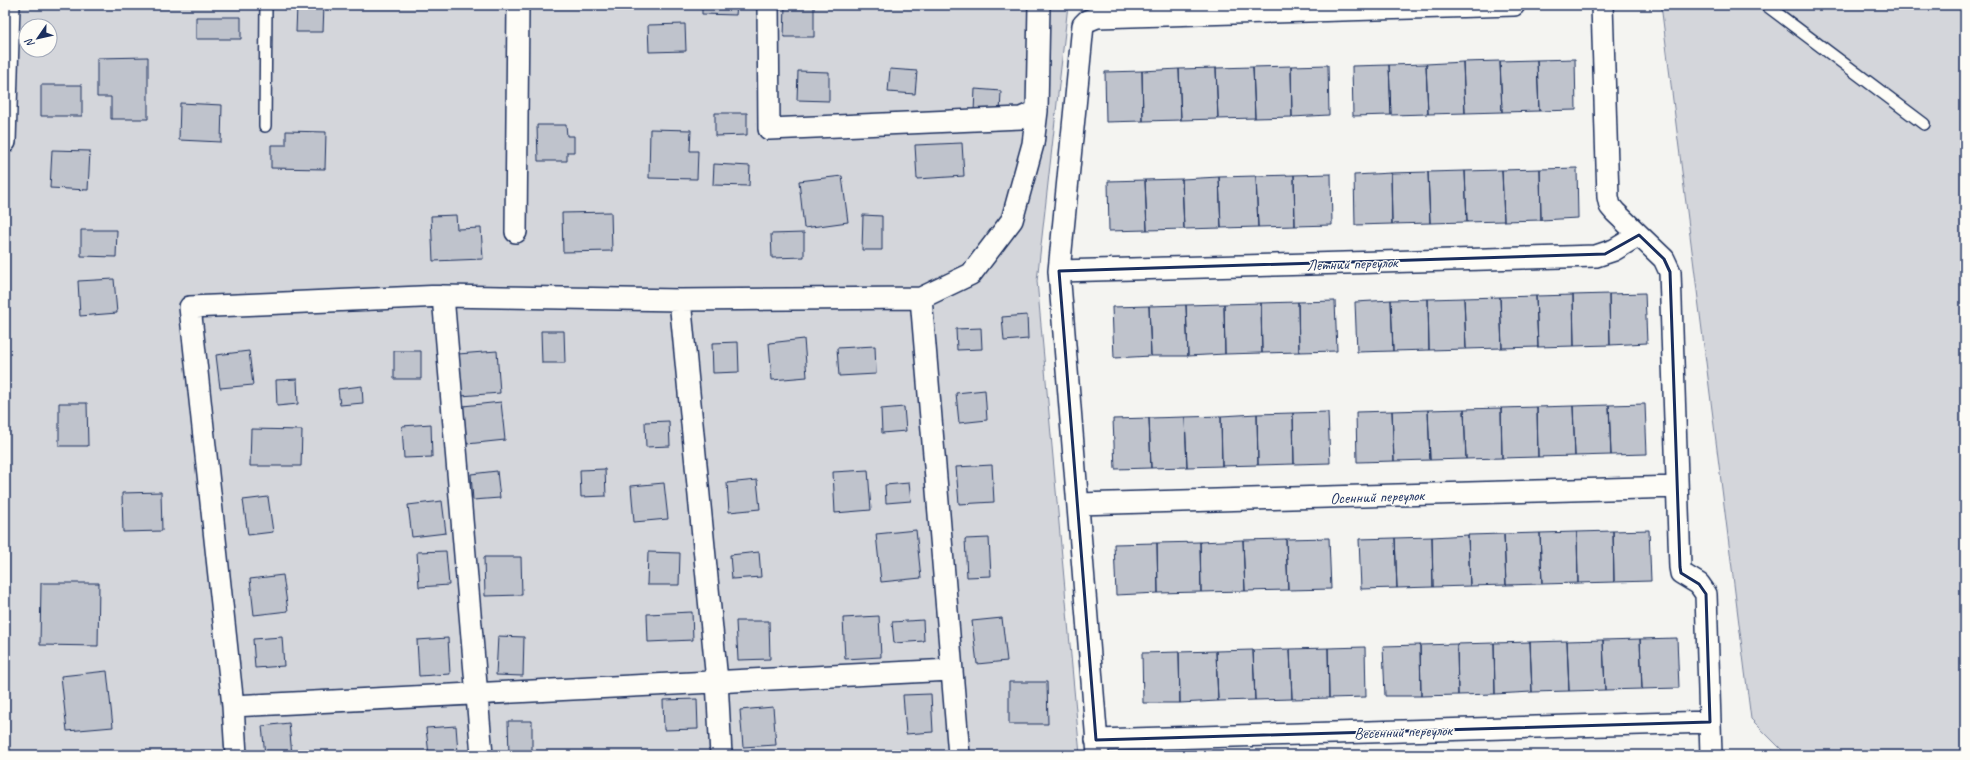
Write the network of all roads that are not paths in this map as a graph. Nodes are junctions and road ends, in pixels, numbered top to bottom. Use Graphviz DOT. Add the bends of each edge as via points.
graph roads {
  1 [pos="9,5"];
  2 [pos="266,5"];
  3 [pos="518,5"];
  4 [pos="768,5"];
  5 [pos="1039,5"];
  6 [pos="1514,5"];
  7 [pos="1602,5"];
  8 [pos="1766,5"];
  9 [pos="1393,7"];
  10 [pos="6,39"];
  11 [pos="1037,110"];
  12 [pos="1924,124"];
  13 [pos="265,126"];
  14 [pos="5,142"];
  15 [pos="516,232"];
  16 [pos="1639,235"];
  17 [pos="1059,271"];
  18 [pos="443,296"];
  19 [pos="921,298"];
  20 [pos="680,300"];
  21 [pos="1677,487"];
  22 [pos="1078,504"];
  23 [pos="951,670"];
  24 [pos="717,681"];
  25 [pos="477,694"];
  26 [pos="233,706"];
  27 [pos="1710,722"];
  28 [pos="1097,747"];
  29 [pos="236,755"];
  30 [pos="482,755"];
  31 [pos="721,755"];
  32 [pos="959,755"];
  33 [pos="1711,755"];
  1 -- 10 [label="street"];
  2 -- 13 [label="lane"];
  3 -- 15 [label="street"];
  4 -- 11 [label="street" via="769,129 1021,118"];
  5 -- 11 [label="street"];
  6 -- 9 [label="street"];
  7 -- 16 [label="street" via="1608,197 1610,206"];
  8 -- 12 [label="lane"];
  9 -- 17 [label="street" via="1097,17 1087,21 1083,25"];
  10 -- 14 [label="street"];
  11 -- 19 [label="street" via="1033,144 1012,220 971,274"];
  16 -- 17 [label="street, Летний переулок" via="1614,250 1596,256"];
  16 -- 21 [label="street" via="1664,259 1670,272"];
  17 -- 22 [label="street"];
  18 -- 20 [label="street"];
  18 -- 25 [label="street"];
  18 -- 26 [label="street" via="190,307"];
  19 -- 20 [label="street"];
  19 -- 23 [label="street"];
  20 -- 24 [label="street"];
  21 -- 22 [label="street, Осенний переулок"];
  21 -- 27 [label="street" via="1681,573 1699,584 1706,594"];
  22 -- 28 [label="street"];
  23 -- 24 [label="street"];
  23 -- 32 [label="street"];
  24 -- 25 [label="street"];
  24 -- 31 [label="street"];
  25 -- 26 [label="street"];
  25 -- 30 [label="street"];
  26 -- 29 [label="street"];
  27 -- 28 [label="street, Весенний переулок"];
  27 -- 33 [label="street"];
}
